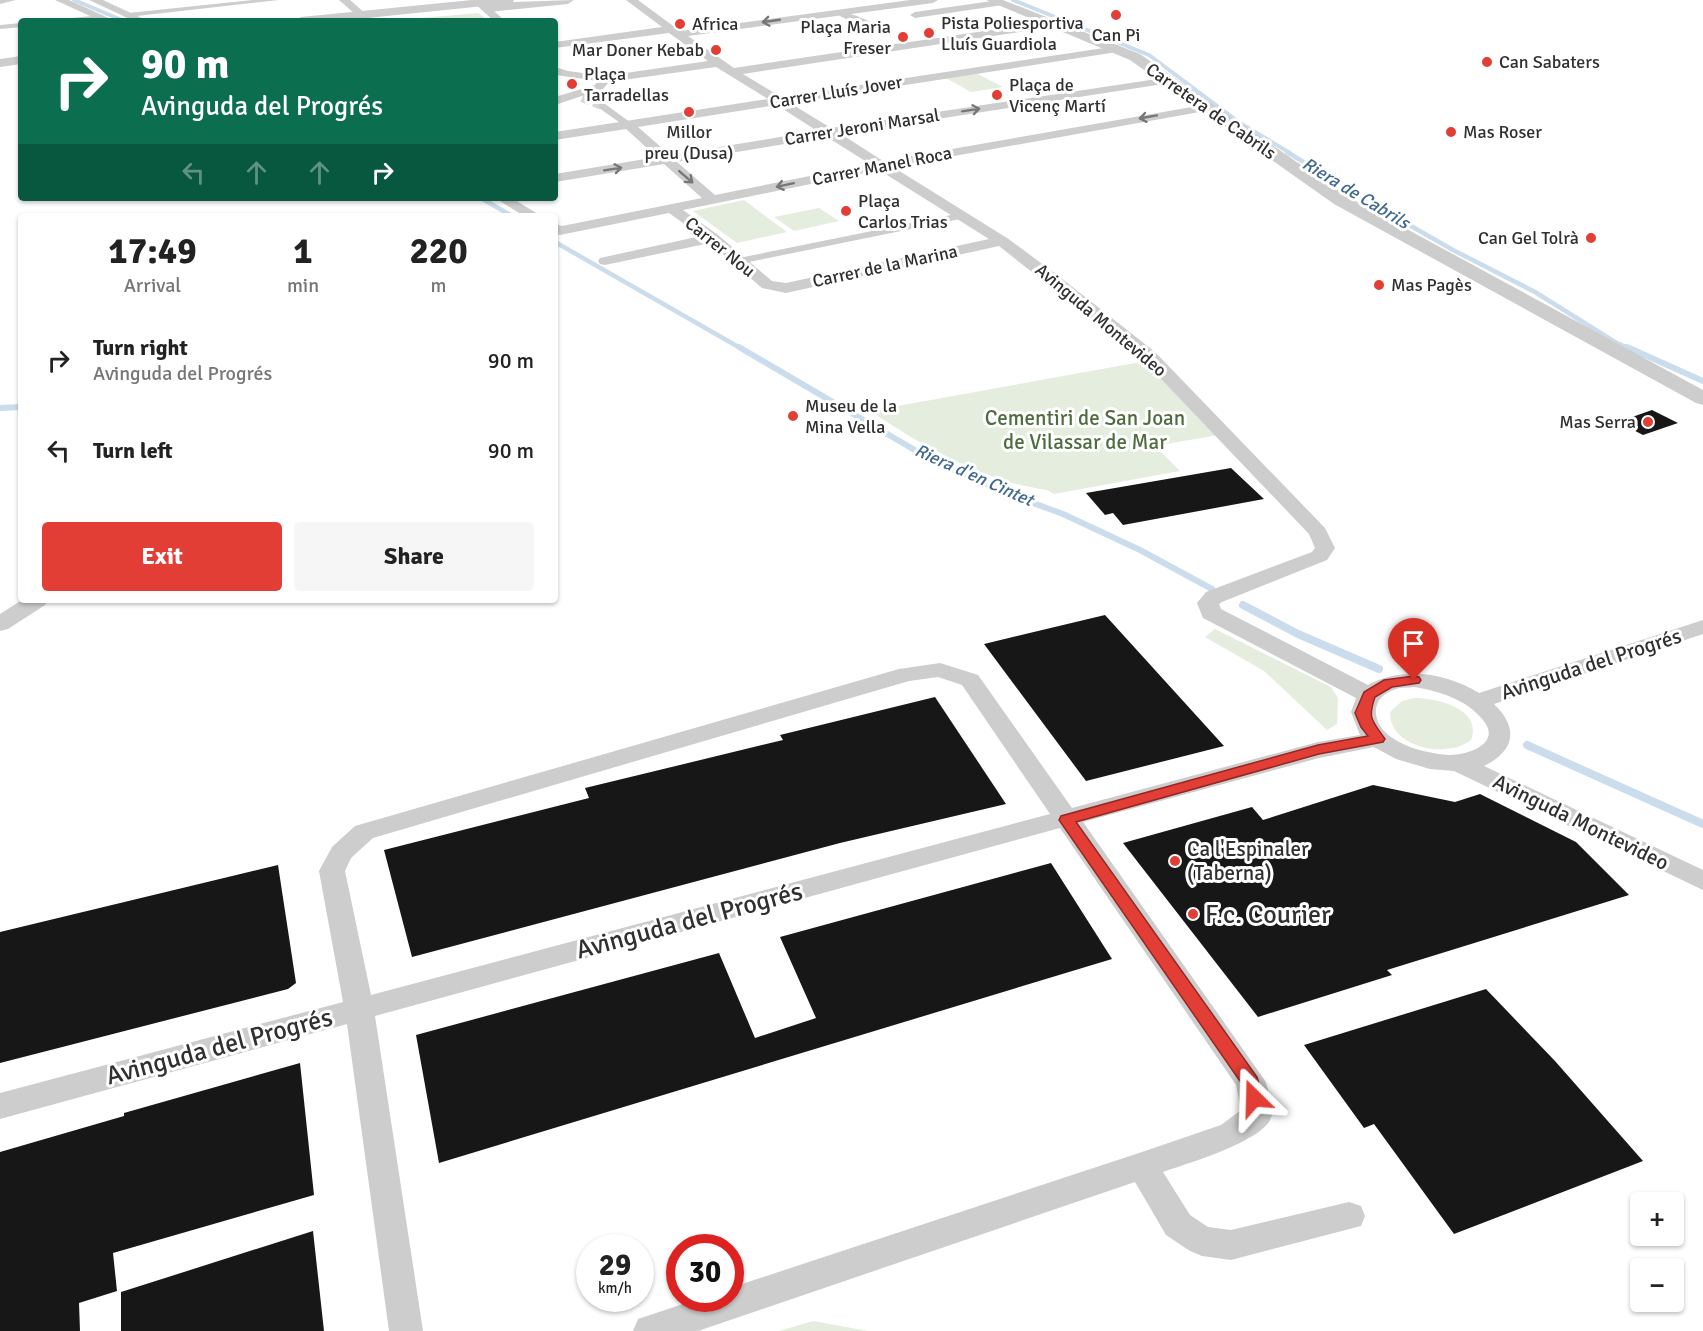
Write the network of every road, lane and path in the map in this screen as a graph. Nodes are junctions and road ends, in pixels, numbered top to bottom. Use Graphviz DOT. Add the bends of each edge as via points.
graph roads {
  1 [pos="11,0"];
  2 [pos="60,0"];
  3 [pos="94,0"];
  4 [pos="275,0"];
  5 [pos="344,0"];
  6 [pos="508,0"];
  7 [pos="568,0"];
  8 [pos="631,0"];
  9 [pos="933,0"];
  10 [pos="0,1"];
  11 [pos="995,2"];
  12 [pos="483,6"];
  13 [pos="839,12"];
  14 [pos="128,15"];
  15 [pos="103,18"];
  16 [pos="136,18"];
  17 [pos="365,18"];
  18 [pos="397,18"];
  19 [pos="497,18"];
  20 [pos="900,18"];
  21 [pos="872,22"];
  22 [pos="1052,24"];
  23 [pos="18,25"];
  24 [pos="0,27"];
  25 [pos="676,31"];
  26 [pos="558,45"];
  27 [pos="1117,49"];
  28 [pos="18,53"];
  29 [pos="0,55"];
  30 [pos="18,60"];
  31 [pos="0,63"];
  32 [pos="718,63"];
  33 [pos="558,71"];
  34 [pos="732,72"];
  35 [pos="604,79"];
  36 [pos="1170,80"];
  37 [pos="558,100"];
  38 [pos="778,101"];
  39 [pos="602,106"];
  40 [pos="1205,107"];
  41 [pos="629,125"];
  42 [pos="832,132"];
  43 [pos="558,136"];
  44 [pos="667,160"];
  45 [pos="883,165"];
  46 [pos="558,178"];
  47 [pos="712,200"];
  48 [pos="507,201"];
  49 [pos="673,208"];
  50 [pos="529,213"];
  51 [pos="961,216"];
  52 [pos="558,229"];
  53 [pos="713,237"];
  54 [pos="1002,241"];
  55 [pos="605,261"];
  56 [pos="739,261"];
  57 [pos="767,285"];
  58 [pos="1703,399"];
  59 [pos="32,603"];
  60 [pos="0,624"];
  61 [pos="1703,627"];
  62 [pos="1369,695"];
  63 [pos="1479,701"];
  64 [pos="1378,739"];
  65 [pos="1460,764"];
  66 [pos="1066,820"];
  67 [pos="1703,881"];
  68 [pos="359,1008"];
  69 [pos="0,1106"];
  70 [pos="1142,1166"];
  71 [pos="1349,1216"];
  72 [pos="406,1331"];
  73 [pos="651,1331"];
  1 -- 10 [label="street"];
  2 -- 15 [label="street"];
  3 -- 14 [label="street"];
  4 -- 14 [label="street"];
  5 -- 17 [label="street"];
  6 -- 12 [label="street"];
  7 -- 12 [label="street"];
  8 -- 25 [label="street, Avinguda Montevideo"];
  9 -- 13 [label="street"];
  11 -- 20 [label="street"];
  11 -- 22 [label="street, Carretera de Cabrils"];
  12 -- 17 [label="street"];
  12 -- 18 [label="street"];
  12 -- 19 [label="street"];
  13 -- 21 [label="street" via="855,20"];
  13 -- 25 [label="street, one-way"];
  14 -- 16 [label="street"];
  22 -- 27 [label="street, Carretera de Cabrils"];
  22 -- 34 [label="street"];
  23 -- 24 [label="street"];
  25 -- 26 [label="street"];
  25 -- 32 [label="street, Avinguda Montevideo"];
  27 -- 36 [label="street, Carretera de Cabrils"];
  27 -- 38 [label="street, Carrer Lluís Jover"];
  28 -- 29 [label="street"];
  30 -- 31 [label="street"];
  32 -- 34 [label="street, Avinguda Montevideo"];
  32 -- 35 [label="street"];
  33 -- 35 [label="street"];
  34 -- 38 [label="street, Avinguda Montevideo"];
  35 -- 37 [label="street" via="599,87"];
  36 -- 40 [label="street, Carretera de Cabrils"];
  42 -- 36 [label="street, Carrer Jeroni Marsal, one-way"];
  38 -- 41 [label="street, Carrer Lluís Jover"];
  38 -- 42 [label="street, Avinguda Montevideo"];
  39 -- 41 [label="street"];
  40 -- 45 [label="street, Carrer Manel Roca, one-way"];
  40 -- 58 [label="street, Carretera de Cabrils" via="1340,200"];
  41 -- 43 [label="street, Carrer Lluís Jover"];
  41 -- 44 [label="street"];
  42 -- 44 [label="street, Carrer Jeroni Marsal"];
  42 -- 45 [label="street, Avinguda Montevideo"];
  46 -- 44 [label="street, Carrer Jeroni Marsal, one-way"];
  44 -- 47 [label="street, one-way"];
  45 -- 47 [label="street, Carrer Manel Roca, one-way"];
  45 -- 51 [label="street, Avinguda Montevideo"];
  47 -- 49 [label="street, Carrer Manel Roca"];
  48 -- 50 [label="street"];
  49 -- 52 [label="street, Carrer Manel Roca"];
  49 -- 53 [label="street, Carrer Nou"];
  51 -- 54 [label="street, Avinguda Montevideo"];
  51 -- 56 [label="street"];
  53 -- 55 [label="street"];
  53 -- 56 [label="street, Carrer Nou"];
  54 -- 57 [label="street, Carrer de la Marina" via="786,288"];
  54 -- 62 [label="street, Avinguda Montevideo" via="1149,356 1318,532 1325,548 1320,556 1214,597 1208,603 1211,614"];
  56 -- 57 [label="street, Carrer Nou"];
  59 -- 60 [label="street"];
  61 -- 63 [label="street, Avinguda del Progrés"];
  62 -- 63 [label="street" via="1389,683 1414,680 1460,690"];
  62 -- 64 [label="street" via="1362,713"];
  63 -- 65 [label="street" via="1500,727 1499,741 1487,755"];
  64 -- 65 [label="street" via="1408,756"];
  64 -- 66 [label="street, Avinguda del Progrés" via="1318,750"];
  65 -- 67 [label="street, Avinguda Montevideo"];
  66 -- 68 [label="street, Avinguda del Progrés"];
  66 -- 68 [label="street" via="970,681 940,670 907,674 364,832 341,853 333,871"];
  66 -- 70 [label="street" via="1251,1082 1257,1114 1232,1134"];
  68 -- 69 [label="street, Avinguda del Progrés"];
  68 -- 72 [label="street"];
  70 -- 71 [label="street" via="1178,1225 1202,1241 1231,1245"];
  70 -- 73 [label="street"];
}
